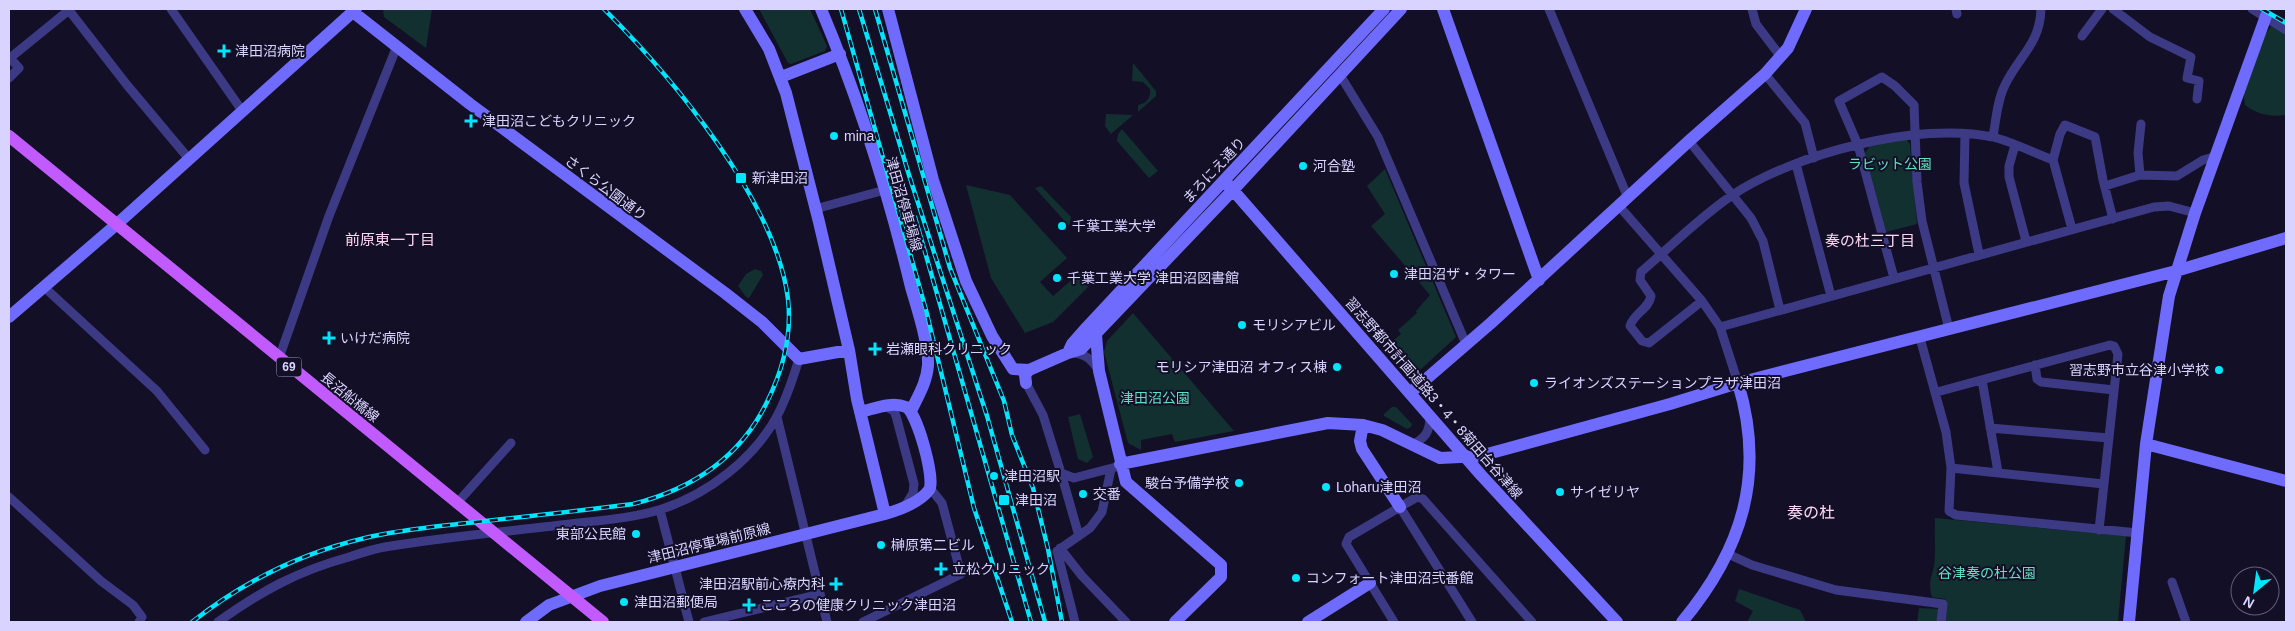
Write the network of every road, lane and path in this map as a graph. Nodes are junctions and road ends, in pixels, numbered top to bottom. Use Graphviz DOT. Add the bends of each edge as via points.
graph roads {
  1 [pos="171,9"];
  2 [pos="745,9"];
  3 [pos="821,9"];
  4 [pos="888,9"];
  5 [pos="1384,9"];
  6 [pos="1402,9"];
  7 [pos="1443,9"];
  8 [pos="1549,9"];
  9 [pos="1752,9"];
  10 [pos="1806,9"];
  11 [pos="2040,9"];
  12 [pos="2102,9"];
  13 [pos="2113,9"];
  14 [pos="2252,9"];
  15 [pos="69,10"];
  16 [pos="355,10"];
  17 [pos="2266,16"];
  18 [pos="2286,30"];
  19 [pos="2082,36"];
  20 [pos="397,46"];
  21 [pos="840,54"];
  22 [pos="1782,57"];
  23 [pos="1765,74"];
  24 [pos="1340,75"];
  25 [pos="781,77"];
  26 [pos="9,78"];
  27 [pos="2197,99"];
  28 [pos="243,112"];
  29 [pos="2141,124"];
  30 [pos="1965,134"];
  31 [pos="1914,135"];
  32 [pos="10,138"];
  33 [pos="1993,138"];
  34 [pos="1688,141"];
  35 [pos="1858,146"];
  36 [pos="2015,146"];
  37 [pos="2217,156"];
  38 [pos="1814,158"];
  39 [pos="189,159"];
  40 [pos="2053,160"];
  41 [pos="1796,164"];
  42 [pos="2140,175"];
  43 [pos="1229,186"];
  44 [pos="2105,186"];
  45 [pos="885,190"];
  46 [pos="1733,195"];
  47 [pos="1623,202"];
  48 [pos="815,209"];
  49 [pos="2196,213"];
  50 [pos="2113,219"];
  51 [pos="117,224"];
  52 [pos="2072,229"];
  53 [pos="2286,238"];
  54 [pos="2026,241"];
  55 [pos="1662,254"];
  56 [pos="1980,254"];
  57 [pos="1932,268"];
  58 [pos="2176,271"];
  59 [pos="1894,278"];
  60 [pos="1539,280"];
  61 [pos="44,287"];
  62 [pos="1831,296"];
  63 [pos="1702,301"];
  64 [pos="1780,310"];
  65 [pos="9,317"];
  66 [pos="1720,328"];
  67 [pos="1949,330"];
  68 [pos="1096,335"];
  69 [pos="1920,338"];
  70 [pos="1466,344"];
  71 [pos="849,350"];
  72 [pos="1068,352"];
  73 [pos="279,358"];
  74 [pos="799,359"];
  75 [pos="2035,365"];
  76 [pos="1013,369"];
  77 [pos="1029,370"];
  78 [pos="1099,371"];
  79 [pos="1982,380"];
  80 [pos="1026,383"];
  81 [pos="1738,383"];
  82 [pos="2114,390"];
  83 [pos="1937,392"];
  84 [pos="1410,393"];
  85 [pos="1036,403"];
  86 [pos="885,406"];
  87 [pos="911,411"];
  88 [pos="860,412"];
  89 [pos="1430,416"];
  90 [pos="776,417"];
  91 [pos="1363,425"];
  92 [pos="1990,428"];
  93 [pos="2109,438"];
  94 [pos="511,443"];
  95 [pos="2146,444"];
  96 [pos="1411,445"];
  97 [pos="205,450"];
  98 [pos="1465,457"];
  99 [pos="1116,467"];
  100 [pos="1951,468"];
  101 [pos="1998,472"];
  102 [pos="1061,473"];
  103 [pos="2286,481"];
  104 [pos="2104,484"];
  105 [pos="930,488"];
  106 [pos="9,496"];
  107 [pos="457,503"];
  108 [pos="905,506"];
  109 [pos="1400,507"];
  110 [pos="660,510"];
  111 [pos="885,514"];
  112 [pos="2099,530"];
  113 [pos="492,533"];
  114 [pos="2138,533"];
  115 [pos="807,534"];
  116 [pos="1079,536"];
  117 [pos="1060,548"];
  118 [pos="1728,554"];
  119 [pos="676,566"];
  120 [pos="2172,582"];
  121 [pos="1370,583"];
  122 [pos="820,594"];
  123 [pos="572,595"];
  124 [pos="139,622"];
  125 [pos="218,622"];
  126 [pos="526,622"];
  127 [pos="603,622"];
  128 [pos="689,622"];
  129 [pos="704,622"];
  130 [pos="827,622"];
  131 [pos="864,622"];
  132 [pos="1075,622"];
  133 [pos="1126,622"];
  134 [pos="1175,622"];
  135 [pos="1308,622"];
  136 [pos="1394,622"];
  137 [pos="1472,622"];
  138 [pos="1532,622"];
  139 [pos="1617,622"];
  140 [pos="1682,622"];
  141 [pos="1941,622"];
  142 [pos="2129,622"];
  143 [pos="2186,622"];
  1 -- 28 [label="street"];
  2 -- 25 [label="street"];
  3 -- 21 [label="street, 津田沼停車場線"];
  4 -- 76 [label="street" via="933,180 966,281 992,336"];
  5 -- 43 [label="street, まろにえ通り"];
  6 -- 24 [label="street, まろにえ通り"];
  7 -- 60 [label="street"];
  8 -- 47 [label="street"];
  9 -- 22 [label="street" via="1756,24"];
  10 -- 22 [label="street"];
  11 -- 33 [label="street" via="2040,24 2033,43 2001,94"];
  12 -- 19 [label="street"];
  13 -- 27 [label="street" via="2150,37 2190,57 2187,78 2199,81"];
  14 -- 17 [label="street"];
  15 -- 26 [label="street" via="10,58 19,68"];
  15 -- 39 [label="street"];
  16 -- 20 [label="street, さくら公園通り"];
  16 -- 28 [label="street"];
  17 -- 18 [label="street"];
  17 -- 37 [label="street"];
  20 -- 73 [label="street" via="329,216"];
  20 -- 74 [label="street, さくら公園通り" via="558,171 726,293 762,322"];
  21 -- 25 [label="street"];
  21 -- 45 [label="street, 津田沼停車場線"];
  22 -- 23 [label="street"];
  23 -- 34 [label="street"];
  23 -- 38 [label="street" via="1805,123"];
  24 -- 43 [label="street, まろにえ通り"];
  24 -- 70 [label="street" via="1378,137"];
  25 -- 48 [label="street"];
  28 -- 39 [label="street"];
  29 -- 42 [label="street"];
  30 -- 31 [label="street"];
  30 -- 33 [label="street"];
  30 -- 56 [label="street" via="1964,183"];
  31 -- 35 [label="street"];
  31 -- 35 [label="street" via="1914,105 1882,77 1839,101"];
  31 -- 57 [label="street" via="1922,220"];
  32 -- 51 [label="main road, 長沼船橋線 / 69"];
  33 -- 36 [label="street"];
  34 -- 46 [label="street"];
  34 -- 47 [label="street"];
  35 -- 38 [label="street"];
  35 -- 59 [label="street"];
  36 -- 40 [label="street"];
  36 -- 54 [label="street" via="2008,166 2009,177"];
  37 -- 42 [label="street" via="2203,160 2177,176"];
  37 -- 49 [label="street"];
  38 -- 41 [label="street"];
  39 -- 51 [label="street"];
  40 -- 44 [label="street" via="2065,125 2095,136"];
  40 -- 52 [label="street"];
  41 -- 46 [label="street"];
  41 -- 62 [label="street"];
  42 -- 44 [label="street"];
  43 -- 68 [label="street, まろにえ通り"];
  43 -- 72 [label="street, まろにえ通り" via="1087,327"];
  43 -- 84 [label="street, 習志野都市計画道路3・4・8菊田台谷津線"];
  44 -- 50 [label="street"];
  45 -- 48 [label="street"];
  45 -- 87 [label="street, 津田沼停車場線" via="928,357 926,376"];
  46 -- 55 [label="street"];
  46 -- 64 [label="street" via="1751,218 1762,241"];
  47 -- 55 [label="street"];
  47 -- 60 [label="street"];
  48 -- 71 [label="street"];
  49 -- 50 [label="street" via="2169,206 2154,207"];
  49 -- 58 [label="street"];
  50 -- 52 [label="street"];
  51 -- 61 [label="street"];
  51 -- 73 [label="main road, 長沼船橋線 / 69"];
  52 -- 54 [label="street"];
  53 -- 58 [label="street"];
  54 -- 56 [label="street"];
  55 -- 63 [label="street"];
  55 -- 63 [label="street" via="1641,272 1640,280 1651,296 1650,303 1632,319 1630,326 1642,341 1649,343"];
  56 -- 57 [label="street"];
  57 -- 59 [label="street"];
  57 -- 67 [label="street"];
  58 -- 67 [label="street"];
  58 -- 95 [label="street" via="2164,325"];
  59 -- 62 [label="street"];
  60 -- 70 [label="street"];
  61 -- 65 [label="street"];
  61 -- 97 [label="street" via="146,380"];
  62 -- 64 [label="street"];
  63 -- 66 [label="street"];
  64 -- 66 [label="street"];
  66 -- 81 [label="street"];
  67 -- 69 [label="street"];
  68 -- 72 [label="street, まろにえ通り" via="1081,350"];
  68 -- 78 [label="street"];
  69 -- 81 [label="street"];
  69 -- 83 [label="street"];
  70 -- 84 [label="street"];
  71 -- 74 [label="street"];
  71 -- 88 [label="street"];
  72 -- 77 [label="street, まろにえ通り"];
  72 -- 78 [label="street" via="1081,354 1093,361"];
  73 -- 107 [label="main road, 長沼船橋線 / 69"];
  74 -- 90 [label="street"];
  75 -- 79 [label="street"];
  75 -- 82 [label="street" via="2037,379 2041,382"];
  75 -- 82 [label="street" via="2114,346 2118,354"];
  76 -- 77 [label="street"];
  76 -- 85 [label="street"];
  77 -- 80 [label="street" via="1025,375"];
  78 -- 99 [label="street"];
  79 -- 83 [label="street"];
  79 -- 92 [label="street"];
  80 -- 85 [label="street"];
  81 -- 98 [label="street" via="1480,456"];
  81 -- 118 [label="street" via="1750,441 1749,469 1743,514"];
  82 -- 93 [label="street"];
  83 -- 100 [label="street"];
  84 -- 89 [label="street, 習志野都市計画道路3・4・8菊田台谷津線"];
  85 -- 102 [label="street" via="1043,415"];
  86 -- 87 [label="street"];
  86 -- 88 [label="street"];
  86 -- 108 [label="street" via="896,416 914,484"];
  87 -- 105 [label="street" via="930,475"];
  88 -- 111 [label="street"];
  89 -- 96 [label="street" via="1428,434"];
  89 -- 98 [label="street, 習志野都市計画道路3・4・8菊田台谷津線"];
  90 -- 110 [label="street" via="748,454 712,485"];
  90 -- 115 [label="street"];
  91 -- 96 [label="street" via="1382,430"];
  91 -- 99 [label="street" via="1310,426"];
  91 -- 109 [label="street" via="1362,449"];
  92 -- 93 [label="street"];
  92 -- 101 [label="street"];
  93 -- 104 [label="street"];
  94 -- 107 [label="street"];
  95 -- 103 [label="street"];
  95 -- 114 [label="street"];
  96 -- 98 [label="street" via="1440,458"];
  98 -- 139 [label="street, 習志野都市計画道路3・4・8菊田台谷津線"];
  99 -- 102 [label="street" via="1074,478"];
  99 -- 116 [label="street" via="1102,512"];
  99 -- 134 [label="street" via="1126,482 1221,565 1220,577"];
  100 -- 101 [label="street"];
  100 -- 112 [label="street" via="1949,511 1956,515"];
  101 -- 104 [label="street"];
  102 -- 116 [label="street"];
  104 -- 112 [label="street"];
  105 -- 108 [label="street"];
  105 -- 131 [label="street" via="942,503 961,574"];
  106 -- 124 [label="street" via="101,581 133,604 142,617"];
  107 -- 113 [label="main road, 長沼船橋線 / 69"];
  108 -- 111 [label="street, 津田沼停車場前原線"];
  109 -- 121 [label="street" via="1349,537 1346,544"];
  109 -- 137 [label="street"];
  109 -- 138 [label="street" via="1417,497 1423,500"];
  110 -- 113 [label="street"];
  110 -- 119 [label="street"];
  111 -- 115 [label="street, 津田沼停車場前原線"];
  112 -- 114 [label="street"];
  113 -- 123 [label="main road, 長沼船橋線 / 69"];
  113 -- 125 [label="street" via="383,547 311,568 265,589"];
  114 -- 142 [label="street"];
  115 -- 119 [label="street, 津田沼停車場前原線"];
  115 -- 122 [label="street"];
  116 -- 117 [label="street"];
  117 -- 132 [label="street" via="1057,551"];
  117 -- 133 [label="street"];
  118 -- 140 [label="street" via="1712,584"];
  118 -- 141 [label="street" via="1752,565 1836,590 1943,604"];
  119 -- 123 [label="street, 津田沼停車場前原線"];
  119 -- 128 [label="street"];
  120 -- 143 [label="street"];
  121 -- 135 [label="street"];
  121 -- 136 [label="street"];
  122 -- 129 [label="street"];
  122 -- 130 [label="street"];
  123 -- 126 [label="street, 津田沼停車場前原線" via="549,605"];
  123 -- 127 [label="main road, 長沼船橋線 / 69"];
}
